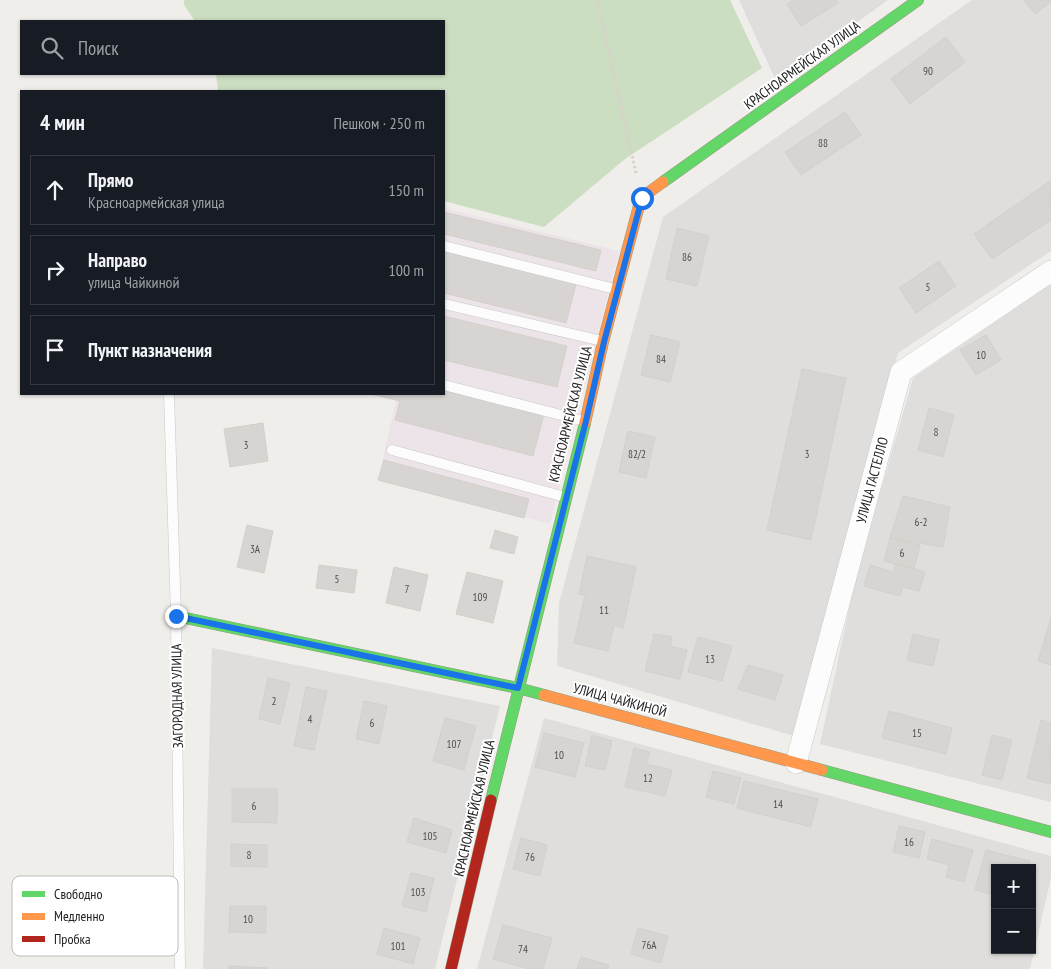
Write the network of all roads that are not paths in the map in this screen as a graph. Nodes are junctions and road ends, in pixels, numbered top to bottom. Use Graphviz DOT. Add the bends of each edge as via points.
graph roads {
  1 [pos="918,0"];
  2 [pos="445,246"];
  3 [pos="1051,271"];
  4 [pos="618,290"];
  5 [pos="445,304"];
  6 [pos="604,342"];
  7 [pos="445,385"];
  8 [pos="169,395"];
  9 [pos="586,421"];
  10 [pos="392,450"];
  11 [pos="566,497"];
  12 [pos="176,616"];
  13 [pos="518,688"];
  14 [pos="796,763"];
  15 [pos="1051,832"];
  16 [pos="180,969"];
  17 [pos="452,969"];
  1 -- 4 [label="street, КРАСНОАРМЕЙСКАЯ УЛИЦА" via="642,198"];
  2 -- 4 [label="lane"];
  3 -- 14 [label="street, УЛИЦА ГАСТЕЛЛО" via="901,372"];
  4 -- 6 [label="street, КРАСНОАРМЕЙСКАЯ УЛИЦА"];
  5 -- 6 [label="lane"];
  6 -- 9 [label="street, КРАСНОАРМЕЙСКАЯ УЛИЦА"];
  7 -- 9 [label="lane"];
  8 -- 12 [label="lane, ЗАГОРОДНАЯ УЛИЦА"];
  9 -- 11 [label="street, КРАСНОАРМЕЙСКАЯ УЛИЦА"];
  10 -- 11 [label="lane"];
  11 -- 13 [label="street, КРАСНОАРМЕЙСКАЯ УЛИЦА"];
  12 -- 13 [label="street, УЛИЦА ЧАЙКИНОЙ"];
  12 -- 16 [label="lane, ЗАГОРОДНАЯ УЛИЦА"];
  13 -- 14 [label="street, УЛИЦА ЧАЙКИНОЙ"];
  13 -- 17 [label="street, КРАСНОАРМЕЙСКАЯ УЛИЦА"];
  14 -- 15 [label="street, УЛИЦА ЧАЙКИНОЙ"];
}
